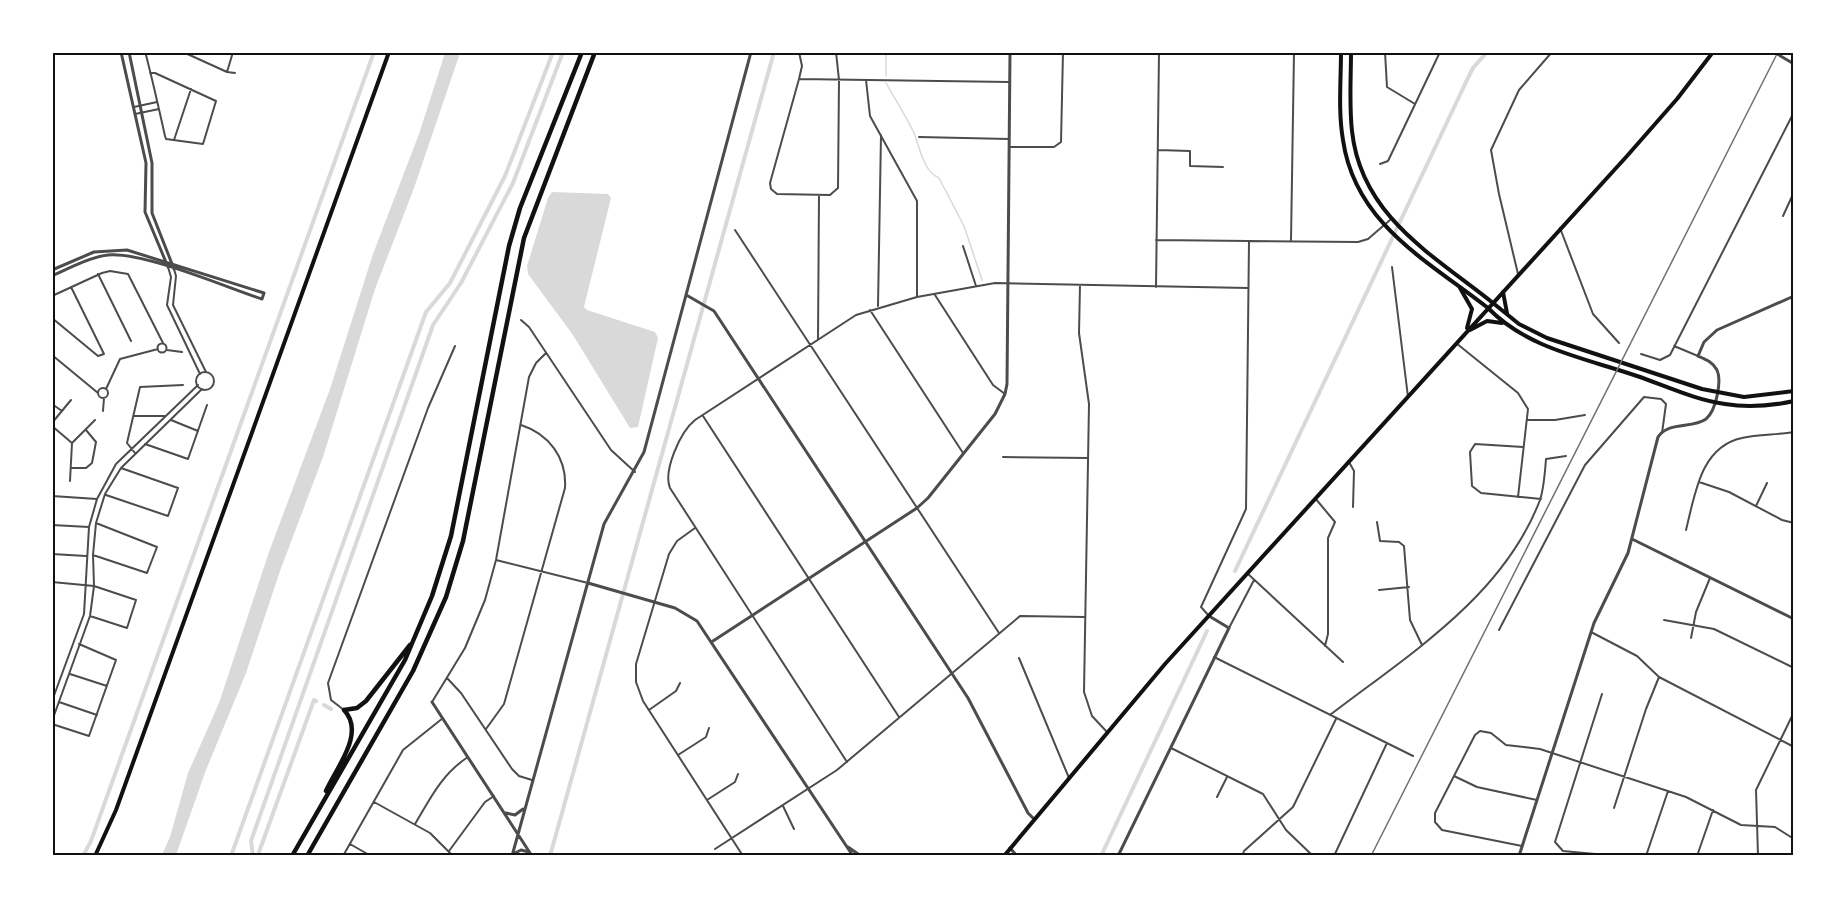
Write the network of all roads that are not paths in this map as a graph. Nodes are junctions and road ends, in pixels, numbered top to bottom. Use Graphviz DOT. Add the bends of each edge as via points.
graph roads {
  1 [pos="121,52"];
  2 [pos="129,52"];
  3 [pos="183,52"];
  4 [pos="233,52"];
  5 [pos="389,52"];
  6 [pos="582,52"];
  7 [pos="596,52"];
  8 [pos="751,52"];
  9 [pos="799,52"];
  10 [pos="836,52"];
  11 [pos="1010,52"];
  12 [pos="1063,52"];
  13 [pos="1159,52"];
  14 [pos="1294,52"];
  15 [pos="1341,52"];
  16 [pos="1351,52"];
  17 [pos="1385,52"];
  18 [pos="1440,52"];
  19 [pos="1552,52"];
  20 [pos="1713,52"];
  21 [pos="1774,52"];
  22 [pos="146,55"];
  23 [pos="1794,64"];
  24 [pos="227,72"];
  25 [pos="150,73"];
  26 [pos="235,73"];
  27 [pos="799,79"];
  28 [pos="839,80"];
  29 [pos="866,80"];
  30 [pos="1009,82"];
  31 [pos="191,89"];
  32 [pos="157,102"];
  33 [pos="1415,104"];
  34 [pos="140,106"];
  35 [pos="134,107"];
  36 [pos="159,109"];
  37 [pos="142,112"];
  38 [pos="1794,112"];
  39 [pos="135,114"];
  40 [pos="881,135"];
  41 [pos="919,137"];
  42 [pos="1009,140"];
  43 [pos="174,141"];
  44 [pos="1008,147"];
  45 [pos="1158,150"];
  46 [pos="1380,164"];
  47 [pos="1223,167"];
  48 [pos="1794,192"];
  49 [pos="819,195"];
  50 [pos="1783,216"];
  51 [pos="1390,220"];
  52 [pos="1384,226"];
  53 [pos="1560,228"];
  54 [pos="735,230"];
  55 [pos="1156,240"];
  56 [pos="1291,240"];
  57 [pos="1249,241"];
  58 [pos="963,246"];
  59 [pos="165,260"];
  60 [pos="172,263"];
  61 [pos="168,267"];
  62 [pos="1392,267"];
  63 [pos="174,269"];
  64 [pos="52,270"];
  65 [pos="98,274"];
  66 [pos="1519,274"];
  67 [pos="52,276"];
  68 [pos="1007,283"];
  69 [pos="1080,285"];
  70 [pos="976,286"];
  71 [pos="72,287"];
  72 [pos="1156,287"];
  73 [pos="1248,288"];
  74 [pos="1460,288"];
  75 [pos="52,290"];
  76 [pos="1504,290"];
  77 [pos="934,294"];
  78 [pos="54,295"];
  79 [pos="688,296"];
  80 [pos="1794,296"];
  81 [pos="917,297"];
  82 [pos="1493,303"];
  83 [pos="878,306"];
  84 [pos="1488,309"];
  85 [pos="870,310"];
  86 [pos="1509,316"];
  87 [pos="52,318"];
  88 [pos="521,320"];
  89 [pos="1503,323"];
  90 [pos="1466,332"];
  91 [pos="819,340"];
  92 [pos="131,341"];
  93 [pos="163,343"];
  94 [pos="1456,343"];
  95 [pos="1619,343"];
  96 [pos="811,345"];
  97 [pos="100,346"];
  98 [pos="455,346"];
  99 [pos="1674,346"];
  100 [pos="158,349"];
  101 [pos="166,350"];
  102 [pos="93,351"];
  103 [pos="182,352"];
  104 [pos="546,353"];
  105 [pos="1641,354"];
  106 [pos="52,356"];
  107 [pos="1698,356"];
  108 [pos="206,372"];
  109 [pos="200,374"];
  110 [pos="758,379"];
  111 [pos="198,384"];
  112 [pos="183,385"];
  113 [pos="106,388"];
  114 [pos="202,389"];
  115 [pos="1794,391"];
  116 [pos="98,393"];
  117 [pos="1716,393"];
  118 [pos="1005,394"];
  119 [pos="1408,397"];
  120 [pos="105,398"];
  121 [pos="71,400"];
  122 [pos="1794,401"];
  123 [pos="1714,402"];
  124 [pos="52,404"];
  125 [pos="207,405"];
  126 [pos="62,411"];
  127 [pos="103,411"];
  128 [pos="703,415"];
  129 [pos="1585,415"];
  130 [pos="134,416"];
  131 [pos="164,416"];
  132 [pos="95,420"];
  133 [pos="171,420"];
  134 [pos="1527,420"];
  135 [pos="52,424"];
  136 [pos="521,425"];
  137 [pos="86,430"];
  138 [pos="198,431"];
  139 [pos="1794,432"];
  140 [pos="1662,433"];
  141 [pos="72,443"];
  142 [pos="145,444"];
  143 [pos="1523,447"];
  144 [pos="131,448"];
  145 [pos="135,453"];
  146 [pos="963,453"];
  147 [pos="1566,456"];
  148 [pos="1003,457"];
  149 [pos="1088,458"];
  150 [pos="1349,462"];
  151 [pos="71,468"];
  152 [pos="121,468"];
  153 [pos="635,472"];
  154 [pos="70,481"];
  155 [pos="1699,482"];
  156 [pos="1767,483"];
  157 [pos="105,494"];
  158 [pos="52,496"];
  159 [pos="1518,497"];
  160 [pos="1316,498"];
  161 [pos="98,499"];
  162 [pos="1541,499"];
  163 [pos="1756,506"];
  164 [pos="1353,507"];
  165 [pos="917,508"];
  166 [pos="1377,522"];
  167 [pos="96,523"];
  168 [pos="1794,523"];
  169 [pos="52,525"];
  170 [pos="89,527"];
  171 [pos="695,527"];
  172 [pos="1686,530"];
  173 [pos="1632,539"];
  174 [pos="865,542"];
  175 [pos="52,554"];
  176 [pos="93,555"];
  177 [pos="86,556"];
  178 [pos="496,560"];
  179 [pos="542,571"];
  180 [pos="1247,573"];
  181 [pos="1710,578"];
  182 [pos="809,579"];
  183 [pos="1254,580"];
  184 [pos="52,582"];
  185 [pos="588,583"];
  186 [pos="87,585"];
  187 [pos="94,586"];
  188 [pos="1409,587"];
  189 [pos="1378,590"];
  190 [pos="655,602"];
  191 [pos="90,616"];
  192 [pos="753,616"];
  193 [pos="1085,616"];
  194 [pos="1209,616"];
  195 [pos="1794,619"];
  196 [pos="1664,620"];
  197 [pos="1693,624"];
  198 [pos="420,628"];
  199 [pos="1229,628"];
  200 [pos="1499,630"];
  201 [pos="1591,632"];
  202 [pos="999,633"];
  203 [pos="1691,638"];
  204 [pos="713,641"];
  205 [pos="79,645"];
  206 [pos="1422,645"];
  207 [pos="1325,646"];
  208 [pos="1214,657"];
  209 [pos="1019,658"];
  210 [pos="1343,662"];
  211 [pos="1794,668"];
  212 [pos="69,674"];
  213 [pos="951,674"];
  214 [pos="1659,677"];
  215 [pos="447,678"];
  216 [pos="680,683"];
  217 [pos="107,686"];
  218 [pos="1602,694"];
  219 [pos="52,701"];
  220 [pos="59,702"];
  221 [pos="432,702"];
  222 [pos="344,710"];
  223 [pos="649,710"];
  224 [pos="1794,712"];
  225 [pos="97,714"];
  226 [pos="1330,715"];
  227 [pos="899,717"];
  228 [pos="442,718"];
  229 [pos="1336,719"];
  230 [pos="52,722"];
  231 [pos="709,728"];
  232 [pos="486,729"];
  233 [pos="1107,732"];
  234 [pos="1780,740"];
  235 [pos="1387,743"];
  236 [pos="1794,747"];
  237 [pos="1171,748"];
  238 [pos="1553,753"];
  239 [pos="678,755"];
  240 [pos="1413,756"];
  241 [pos="468,757"];
  242 [pos="847,762"];
  243 [pos="1580,762"];
  244 [pos="738,774"];
  245 [pos="1454,776"];
  246 [pos="1624,776"];
  247 [pos="1227,777"];
  248 [pos="1069,778"];
  249 [pos="532,780"];
  250 [pos="809,788"];
  251 [pos="1668,791"];
  252 [pos="494,796"];
  253 [pos="1217,797"];
  254 [pos="707,800"];
  255 [pos="1537,800"];
  256 [pos="374,801"];
  257 [pos="783,806"];
  258 [pos="525,808"];
  259 [pos="1614,808"];
  260 [pos="1713,810"];
  261 [pos="504,811"];
  262 [pos="314,818"];
  263 [pos="1034,819"];
  264 [pos="1280,820"];
  265 [pos="415,824"];
  266 [pos="1757,825"];
  267 [pos="794,829"];
  268 [pos="518,833"];
  269 [pos="733,838"];
  270 [pos="1794,839"];
  271 [pos="349,844"];
  272 [pos="847,846"];
  273 [pos="1522,846"];
  274 [pos="1010,848"];
  275 [pos="715,849"];
  276 [pos="449,851"];
  277 [pos="531,854"];
  278 [pos="95,855"];
  279 [pos="292,855"];
  280 [pos="307,855"];
  281 [pos="343,855"];
  282 [pos="371,855"];
  283 [pos="453,855"];
  284 [pos="512,855"];
  285 [pos="743,855"];
  286 [pos="853,855"];
  287 [pos="861,855"];
  288 [pos="1004,855"];
  289 [pos="1017,855"];
  290 [pos="1118,855"];
  291 [pos="1242,855"];
  292 [pos="1312,855"];
  293 [pos="1335,855"];
  294 [pos="1519,855"];
  295 [pos="1617,855"];
  296 [pos="1646,855"];
  297 [pos="1697,855"];
  298 [pos="1758,855"];
  1 -- 35 [label="street"];
  2 -- 34 [label="street"];
  3 -- 24 [label="street"];
  4 -- 24 [label="street"];
  5 -- 278 [label="main road" via="116,810"];
  6 -- 198 [label="highway" via="520,208 509,246 451,536"];
  7 -- 280 [label="highway" via="524,238 463,541 446,597 413,671"];
  8 -- 79 [label="street"];
  9 -- 27 [label="street"];
  10 -- 28 [label="street"];
  11 -- 30 [label="street"];
  12 -- 44 [label="street" via="1061,142 1054,147"];
  13 -- 45 [label="street"];
  14 -- 56 [label="street"];
  15 -- 52 [label="main road" via="1345,151 1358,189"];
  16 -- 51 [label="main road" via="1350,114 1354,144 1366,183"];
  17 -- 33 [label="street" via="1387,87"];
  18 -- 33 [label="street"];
  19 -- 66 [label="street" via="1519,90 1491,150"];
  20 -- 53 [label="main road" via="1675,101"];
  21 -- 23 [label="street"];
  22 -- 25 [label="street"];
  24 -- 26 [label="street"];
  25 -- 31 [label="street"];
  25 -- 32 [label="street"];
  27 -- 28 [label="street"];
  27 -- 49 [label="street" via="770,186 777,194"];
  28 -- 29 [label="street"];
  28 -- 49 [label="street" via="838,186 833,194"];
  29 -- 30 [label="street"];
  29 -- 40 [label="street" via="867,108"];
  30 -- 42 [label="street"];
  31 -- 43 [label="street"];
  31 -- 43 [label="street" via="216,102 204,142 201,146"];
  32 -- 34 [label="street"];
  32 -- 36 [label="street"];
  33 -- 46 [label="street" via="1388,161"];
  34 -- 35 [label="street"];
  34 -- 37 [label="street"];
  35 -- 39 [label="street"];
  36 -- 37 [label="street"];
  36 -- 43 [label="street" via="166,139"];
  37 -- 39 [label="street"];
  37 -- 60 [label="street" via="152,163 152,213"];
  38 -- 99 [label="street"];
  39 -- 59 [label="street" via="146,163 145,212"];
  40 -- 81 [label="street" via="917,201"];
  40 -- 83 [label="street"];
  41 -- 42 [label="street"];
  42 -- 44 [label="street"];
  44 -- 68 [label="street"];
  45 -- 47 [label="street" via="1190,151 1190,166"];
  45 -- 55 [label="street"];
  48 -- 50 [label="street"];
  49 -- 91 [label="street"];
  51 -- 52 [label="street"];
  51 -- 82 [label="main road"];
  52 -- 56 [label="street" via="1364,241"];
  52 -- 74 [label="main road" via="1400,243"];
  53 -- 66 [label="main road"];
  53 -- 95 [label="street" via="1593,314"];
  54 -- 96 [label="street"];
  55 -- 57 [label="street"];
  55 -- 72 [label="street"];
  56 -- 57 [label="street"];
  57 -- 73 [label="street"];
  58 -- 70 [label="street"];
  59 -- 60 [label="street"];
  59 -- 61 [label="street"];
  59 -- 64 [label="street" via="105,249"];
  60 -- 63 [label="street"];
  60 -- 63 [label="street" via="264,293 263,299"];
  61 -- 63 [label="street"];
  61 -- 67 [label="street" via="109,255"];
  61 -- 109 [label="street" via="171,277 167,306"];
  62 -- 119 [label="street"];
  63 -- 108 [label="street" via="173,305"];
  65 -- 71 [label="street"];
  65 -- 92 [label="street"];
  65 -- 93 [label="street" via="121,271 132,277"];
  66 -- 76 [label="main road"];
  68 -- 69 [label="street"];
  68 -- 70 [label="street"];
  68 -- 118 [label="street"];
  69 -- 72 [label="street"];
  69 -- 149 [label="street" via="1079,333 1089,404"];
  70 -- 77 [label="street"];
  71 -- 78 [label="street"];
  71 -- 97 [label="street"];
  72 -- 73 [label="street"];
  73 -- 194 [label="street" via="1246,509 1201,607"];
  74 -- 84 [label="main road"];
  74 -- 90 [label="main road" via="1472,309"];
  75 -- 78 [label="street"];
  76 -- 82 [label="main road"];
  76 -- 86 [label="main road" via="1504,306"];
  77 -- 81 [label="street"];
  77 -- 118 [label="street" via="993,385"];
  79 -- 110 [label="street" via="709,307"];
  79 -- 153 [label="street"];
  80 -- 107 [label="street" via="1717,330 1704,342"];
  81 -- 83 [label="street"];
  82 -- 84 [label="main road"];
  82 -- 86 [label="main road"];
  83 -- 85 [label="street"];
  84 -- 89 [label="main road"];
  84 -- 90 [label="main road"];
  85 -- 91 [label="street"];
  85 -- 146 [label="street"];
  86 -- 117 [label="main road" via="1546,338"];
  87 -- 102 [label="street"];
  88 -- 104 [label="street"];
  89 -- 90 [label="main road" via="1487,321"];
  89 -- 123 [label="main road" via="1535,343"];
  90 -- 94 [label="main road"];
  91 -- 96 [label="street"];
  93 -- 100 [label="street"];
  93 -- 101 [label="street"];
  94 -- 119 [label="main road"];
  94 -- 134 [label="street" via="1518,393 1528,409"];
  96 -- 110 [label="street"];
  96 -- 165 [label="street"];
  97 -- 102 [label="street"];
  97 -- 102 [label="street" via="103,356"];
  98 -- 222 [label="street" via="428,408 328,683 332,700"];
  99 -- 105 [label="street" via="1668,357 1660,360"];
  99 -- 107 [label="street"];
  100 -- 101 [label="street"];
  100 -- 113 [label="street" via="120,360"];
  101 -- 103 [label="street"];
  104 -- 136 [label="street" via="529,377"];
  104 -- 153 [label="street" via="611,450"];
  106 -- 116 [label="street"];
  107 -- 117 [label="street" via="1717,370"];
  108 -- 109 [label="street"];
  108 -- 114 [label="street" via="214,381 210,388"];
  109 -- 111 [label="street"];
  110 -- 128 [label="street"];
  110 -- 174 [label="street"];
  111 -- 114 [label="street"];
  111 -- 131 [label="street"];
  112 -- 130 [label="street" via="142,386"];
  113 -- 116 [label="street"];
  113 -- 120 [label="street" via="109,393"];
  114 -- 133 [label="street"];
  115 -- 117 [label="main road" via="1756,396"];
  116 -- 120 [label="street"];
  117 -- 123 [label="street"];
  118 -- 146 [label="street" via="995,414"];
  119 -- 150 [label="main road"];
  120 -- 127 [label="street"];
  121 -- 126 [label="street"];
  122 -- 123 [label="main road" via="1755,406"];
  123 -- 140 [label="street" via="1710,415 1702,421"];
  124 -- 126 [label="street"];
  125 -- 138 [label="street"];
  126 -- 135 [label="street"];
  128 -- 171 [label="street" via="681,436 668,476 669,486"];
  128 -- 182 [label="street"];
  129 -- 134 [label="street"];
  130 -- 131 [label="street"];
  130 -- 144 [label="street" via="127,443"];
  131 -- 144 [label="street"];
  132 -- 137 [label="street"];
  133 -- 138 [label="street"];
  133 -- 142 [label="street"];
  134 -- 143 [label="street"];
  135 -- 141 [label="street"];
  136 -- 178 [label="street"];
  136 -- 179 [label="street" via="551,443 564,470 565,488"];
  137 -- 141 [label="street"];
  137 -- 151 [label="street" via="96,442 92,463 86,468"];
  138 -- 142 [label="street" via="188,459"];
  139 -- 155 [label="street" via="1732,441 1715,452"];
  140 -- 173 [label="street"];
  140 -- 200 [label="street" via="1666,404 1646,396 1585,465"];
  141 -- 151 [label="street"];
  142 -- 145 [label="street"];
  143 -- 159 [label="street"];
  143 -- 159 [label="street" via="1479,442 1470,452 1475,490"];
  144 -- 145 [label="street"];
  144 -- 161 [label="street" via="116,464"];
  145 -- 152 [label="street"];
  146 -- 165 [label="street"];
  147 -- 162 [label="street" via="1546,459"];
  148 -- 149 [label="street"];
  149 -- 193 [label="street"];
  150 -- 160 [label="main road"];
  150 -- 164 [label="street" via="1354,471"];
  151 -- 154 [label="street"];
  152 -- 157 [label="street"];
  152 -- 157 [label="street" via="178,488 168,516"];
  153 -- 185 [label="street" via="608,514"];
  155 -- 163 [label="street"];
  155 -- 172 [label="street"];
  156 -- 163 [label="street"];
  157 -- 167 [label="street"];
  158 -- 161 [label="street"];
  159 -- 162 [label="street"];
  160 -- 180 [label="main road"];
  160 -- 207 [label="street" via="1335,522 1328,538 1329,634"];
  161 -- 170 [label="street"];
  162 -- 206 [label="street" via="1502,564 1465,608"];
  163 -- 168 [label="street"];
  165 -- 174 [label="street"];
  165 -- 202 [label="street"];
  166 -- 188 [label="street" via="1380,541 1404,546"];
  167 -- 176 [label="street"];
  167 -- 176 [label="street" via="157,547 148,573"];
  169 -- 170 [label="street"];
  170 -- 177 [label="street"];
  171 -- 190 [label="street" via="677,541 669,554"];
  171 -- 192 [label="street"];
  173 -- 181 [label="street"];
  173 -- 201 [label="street"];
  174 -- 182 [label="street"];
  174 -- 213 [label="street"];
  175 -- 177 [label="street"];
  176 -- 187 [label="street"];
  177 -- 186 [label="street"];
  178 -- 179 [label="street"];
  178 -- 215 [label="street" via="479,616"];
  179 -- 185 [label="street"];
  179 -- 232 [label="street" via="504,704"];
  180 -- 183 [label="street"];
  180 -- 194 [label="main road"];
  181 -- 195 [label="street"];
  181 -- 197 [label="street"];
  182 -- 192 [label="street"];
  182 -- 227 [label="street"];
  183 -- 199 [label="street"];
  183 -- 207 [label="street"];
  184 -- 186 [label="street"];
  185 -- 190 [label="street"];
  185 -- 249 [label="street"];
  186 -- 187 [label="street"];
  186 -- 219 [label="street" via="84,614"];
  187 -- 191 [label="street"];
  187 -- 191 [label="street" via="134,598 136,603 128,628"];
  188 -- 189 [label="street"];
  188 -- 206 [label="street" via="1411,625"];
  190 -- 204 [label="street" via="684,612"];
  190 -- 223 [label="street" via="635,674 639,693"];
  191 -- 205 [label="street"];
  192 -- 204 [label="street"];
  192 -- 242 [label="street"];
  193 -- 202 [label="street" via="1026,614"];
  193 -- 233 [label="street" via="1084,698 1092,716"];
  194 -- 199 [label="street"];
  194 -- 233 [label="main road"];
  196 -- 197 [label="street"];
  197 -- 203 [label="street"];
  197 -- 211 [label="street" via="1714,629"];
  198 -- 222 [label="highway" via="366,702"];
  198 -- 262 [label="highway"];
  199 -- 208 [label="street"];
  201 -- 214 [label="street" via="1637,656"];
  201 -- 238 [label="street"];
  202 -- 213 [label="street"];
  204 -- 250 [label="street"];
  205 -- 212 [label="street"];
  205 -- 217 [label="street" via="115,658"];
  206 -- 226 [label="street"];
  207 -- 210 [label="street"];
  208 -- 226 [label="street"];
  208 -- 237 [label="street"];
  209 -- 248 [label="street"];
  212 -- 217 [label="street"];
  212 -- 220 [label="street"];
  213 -- 227 [label="street"];
  213 -- 263 [label="street"];
  214 -- 234 [label="street"];
  214 -- 246 [label="street"];
  215 -- 221 [label="street"];
  215 -- 232 [label="street"];
  216 -- 223 [label="street" via="676,691"];
  217 -- 225 [label="street"];
  218 -- 243 [label="street"];
  220 -- 225 [label="street"];
  220 -- 230 [label="street"];
  221 -- 228 [label="street"];
  222 -- 262 [label="highway" via="351,718 353,733"];
  223 -- 239 [label="street"];
  224 -- 234 [label="street"];
  225 -- 230 [label="street" via="88,738"];
  226 -- 229 [label="street"];
  227 -- 242 [label="street"];
  228 -- 241 [label="street"];
  228 -- 256 [label="street" via="403,750"];
  229 -- 235 [label="street"];
  229 -- 264 [label="street" via="1293,807"];
  231 -- 239 [label="street" via="706,736"];
  232 -- 249 [label="street" via="512,769"];
  233 -- 248 [label="main road"];
  234 -- 236 [label="street"];
  234 -- 266 [label="street" via="1758,782"];
  235 -- 240 [label="street"];
  235 -- 293 [label="street"];
  237 -- 247 [label="street"];
  237 -- 290 [label="street"];
  238 -- 243 [label="street"];
  238 -- 245 [label="street" via="1506,745 1491,733 1480,731"];
  238 -- 255 [label="street"];
  239 -- 254 [label="street"];
  241 -- 252 [label="street"];
  241 -- 265 [label="street" via="440,780"];
  242 -- 250 [label="street"];
  243 -- 246 [label="street"];
  243 -- 295 [label="street" via="1555,838 1556,846 1563,851"];
  244 -- 254 [label="street" via="735,782"];
  245 -- 255 [label="street" via="1477,787"];
  245 -- 273 [label="street" via="1435,813 1438,827"];
  246 -- 251 [label="street"];
  246 -- 259 [label="street"];
  247 -- 253 [label="street"];
  247 -- 264 [label="street" via="1266,797"];
  248 -- 263 [label="main road"];
  249 -- 258 [label="street"];
  250 -- 257 [label="street"];
  250 -- 272 [label="street"];
  251 -- 260 [label="street"];
  251 -- 296 [label="street"];
  252 -- 261 [label="street"];
  252 -- 276 [label="street" via="485,802"];
  254 -- 269 [label="street"];
  255 -- 273 [label="street"];
  256 -- 265 [label="street"];
  256 -- 271 [label="street"];
  257 -- 267 [label="street"];
  257 -- 269 [label="street"];
  258 -- 261 [label="street" via="515,815"];
  258 -- 268 [label="street"];
  260 -- 266 [label="street" via="1741,825"];
  260 -- 297 [label="street"];
  261 -- 268 [label="street"];
  262 -- 279 [label="highway"];
  263 -- 274 [label="main road"];
  264 -- 291 [label="street"];
  264 -- 292 [label="street"];
  265 -- 276 [label="street"];
  266 -- 270 [label="street" via="1775,827"];
  266 -- 298 [label="street"];
  268 -- 277 [label="street"];
  268 -- 284 [label="street"];
  269 -- 275 [label="street"];
  269 -- 285 [label="street"];
  271 -- 281 [label="street"];
  271 -- 282 [label="street"];
  272 -- 286 [label="street"];
  272 -- 287 [label="street"];
  273 -- 294 [label="street"];
  274 -- 288 [label="main road"];
  274 -- 289 [label="street"];
  276 -- 283 [label="street"];
  277 -- 284 [label="street" via="521,850"];
}
